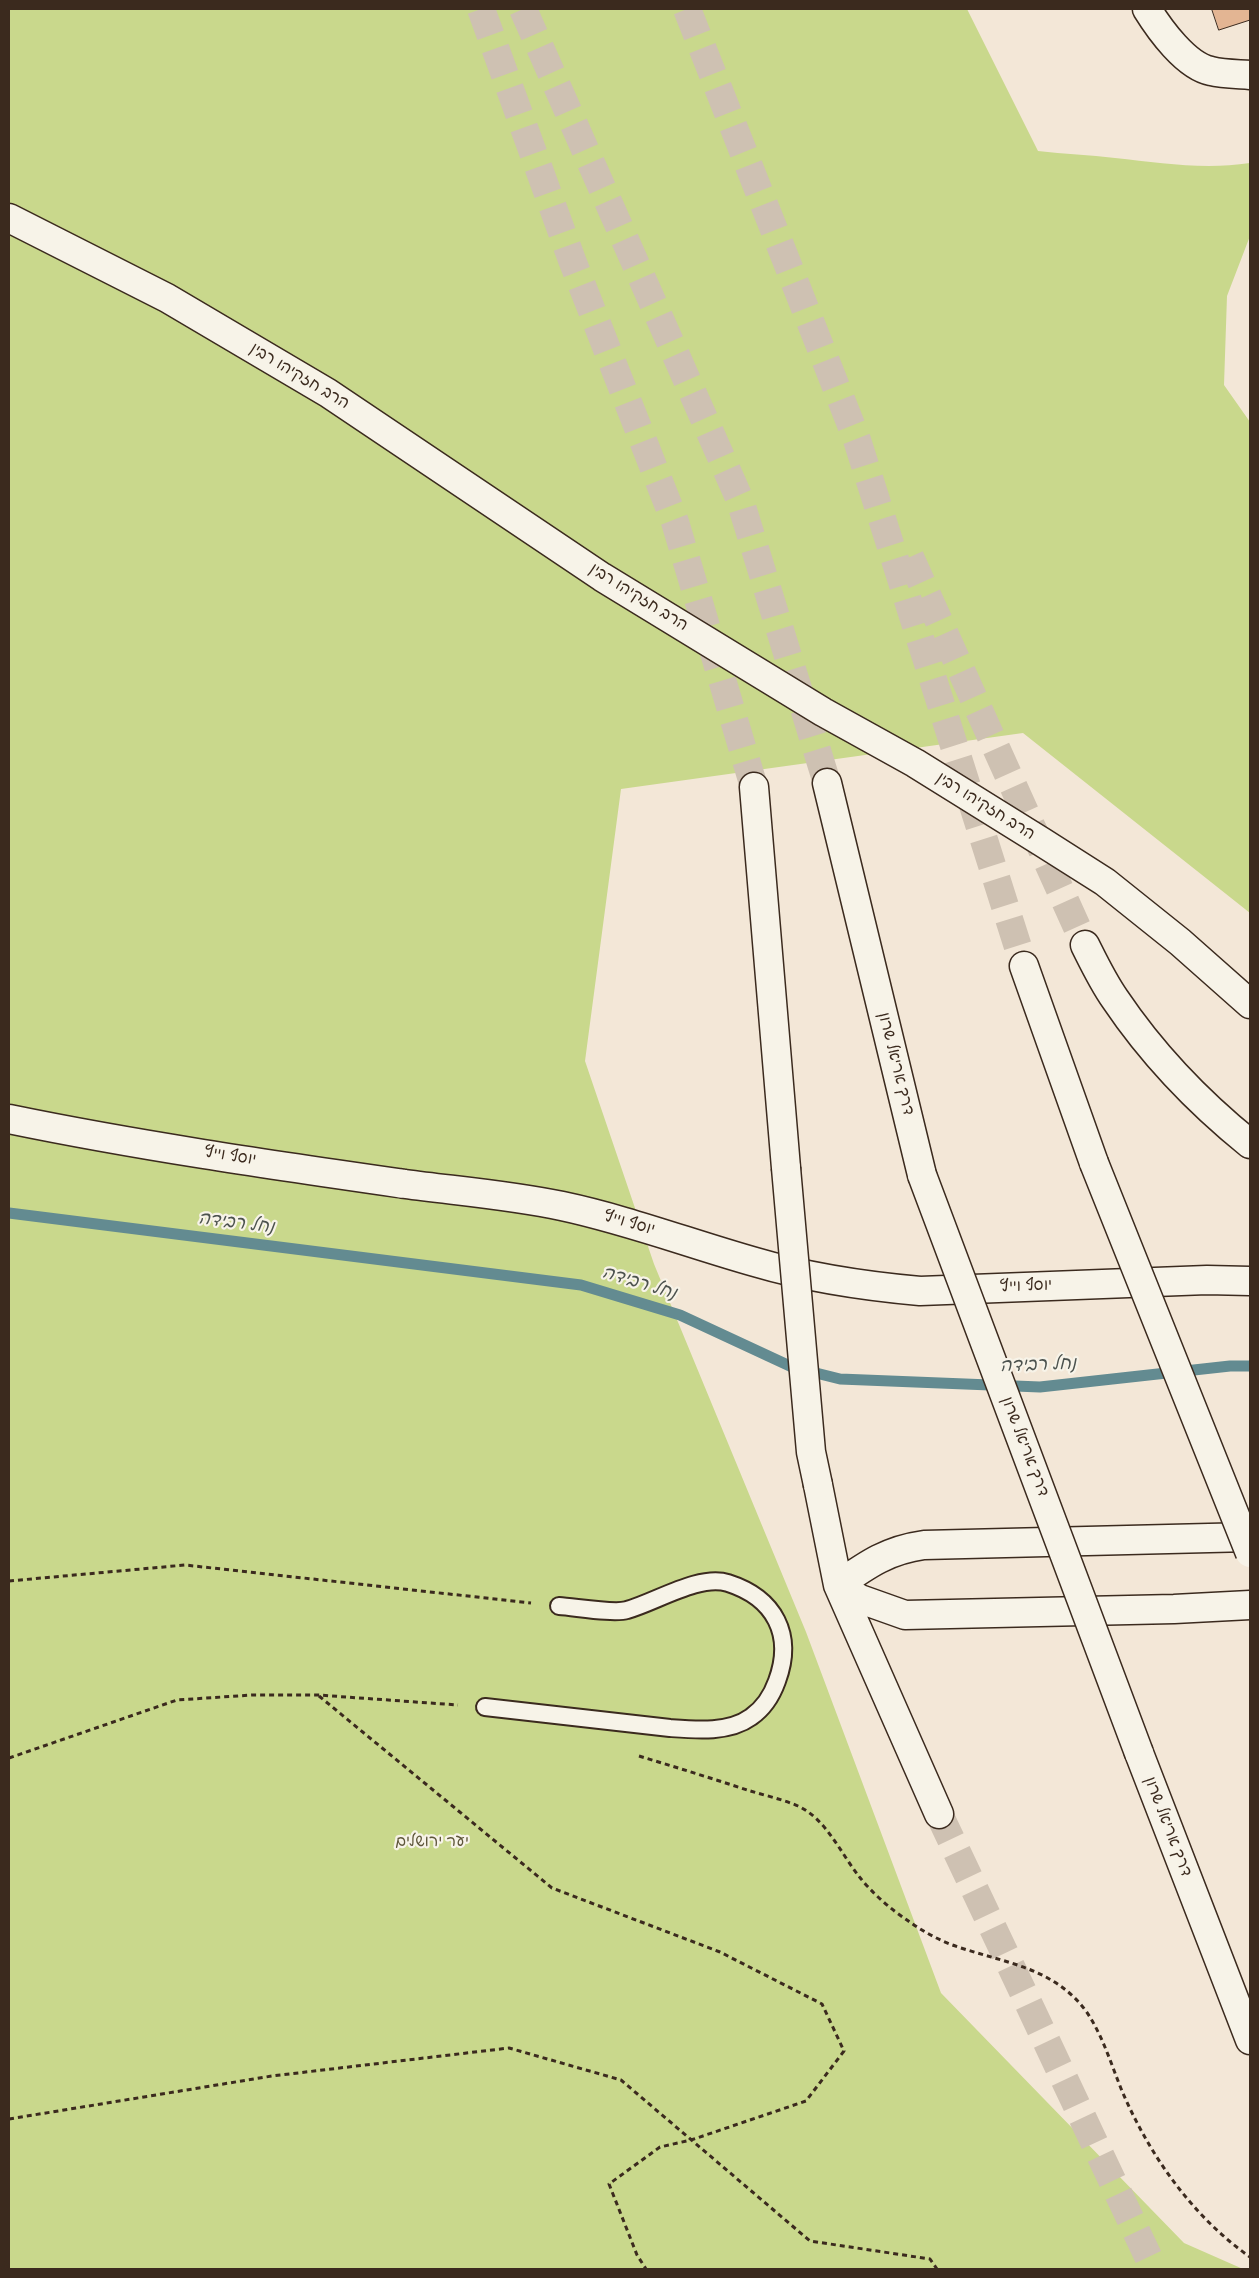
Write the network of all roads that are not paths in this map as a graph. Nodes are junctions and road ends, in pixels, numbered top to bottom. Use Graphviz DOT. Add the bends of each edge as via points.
graph roads {
  1 [pos="1147,9"];
  2 [pos="1250,75"];
  3 [pos="9,218"];
  4 [pos="827,783"];
  5 [pos="754,787"];
  6 [pos="1085,945"];
  7 [pos="1024,966"];
  8 [pos="1250,1004"];
  9 [pos="9,1119"];
  10 [pos="1250,1144"];
  11 [pos="1250,1281"];
  12 [pos="1250,1537"];
  13 [pos="1250,1553"];
  14 [pos="838,1585"];
  15 [pos="1250,1605"];
  16 [pos="559,1606"];
  17 [pos="485,1707"];
  18 [pos="939,1814"];
  19 [pos="1250,2040"];
  1 -- 2 [label="main road" via="1184,56 1209,71"];
  3 -- 8 [label="main road, הרב חזקיהו רבין" via="168,298 328,393 602,577 1050,847 1105,882"];
  4 -- 19 [label="main road, דרך אריאל שרון, bridge" via="922,1176"];
  5 -- 14 [label="main road, bridge" via="811,1452"];
  6 -- 10 [label="main road" via="1114,998 1160,1060 1211,1112"];
  7 -- 13 [label="main road, bridge" via="1094,1163"];
  9 -- 11 [label="main road, יוסף וייץ" via="80,1134 564,1206 757,1263 874,1287 920,1290"];
  12 -- 14 [label="main road" via="924,1545 885,1554"];
  14 -- 15 [label="main road" via="881,1608 905,1615"];
  14 -- 18 [label="main road"];
  16 -- 17 [label="lane" via="625,1611 695,1584 726,1582 760,1599 773,1614 781,1630 784,1648 781,1669 773,1692 763,1707 751,1718 730,1727 670,1728"];
}
